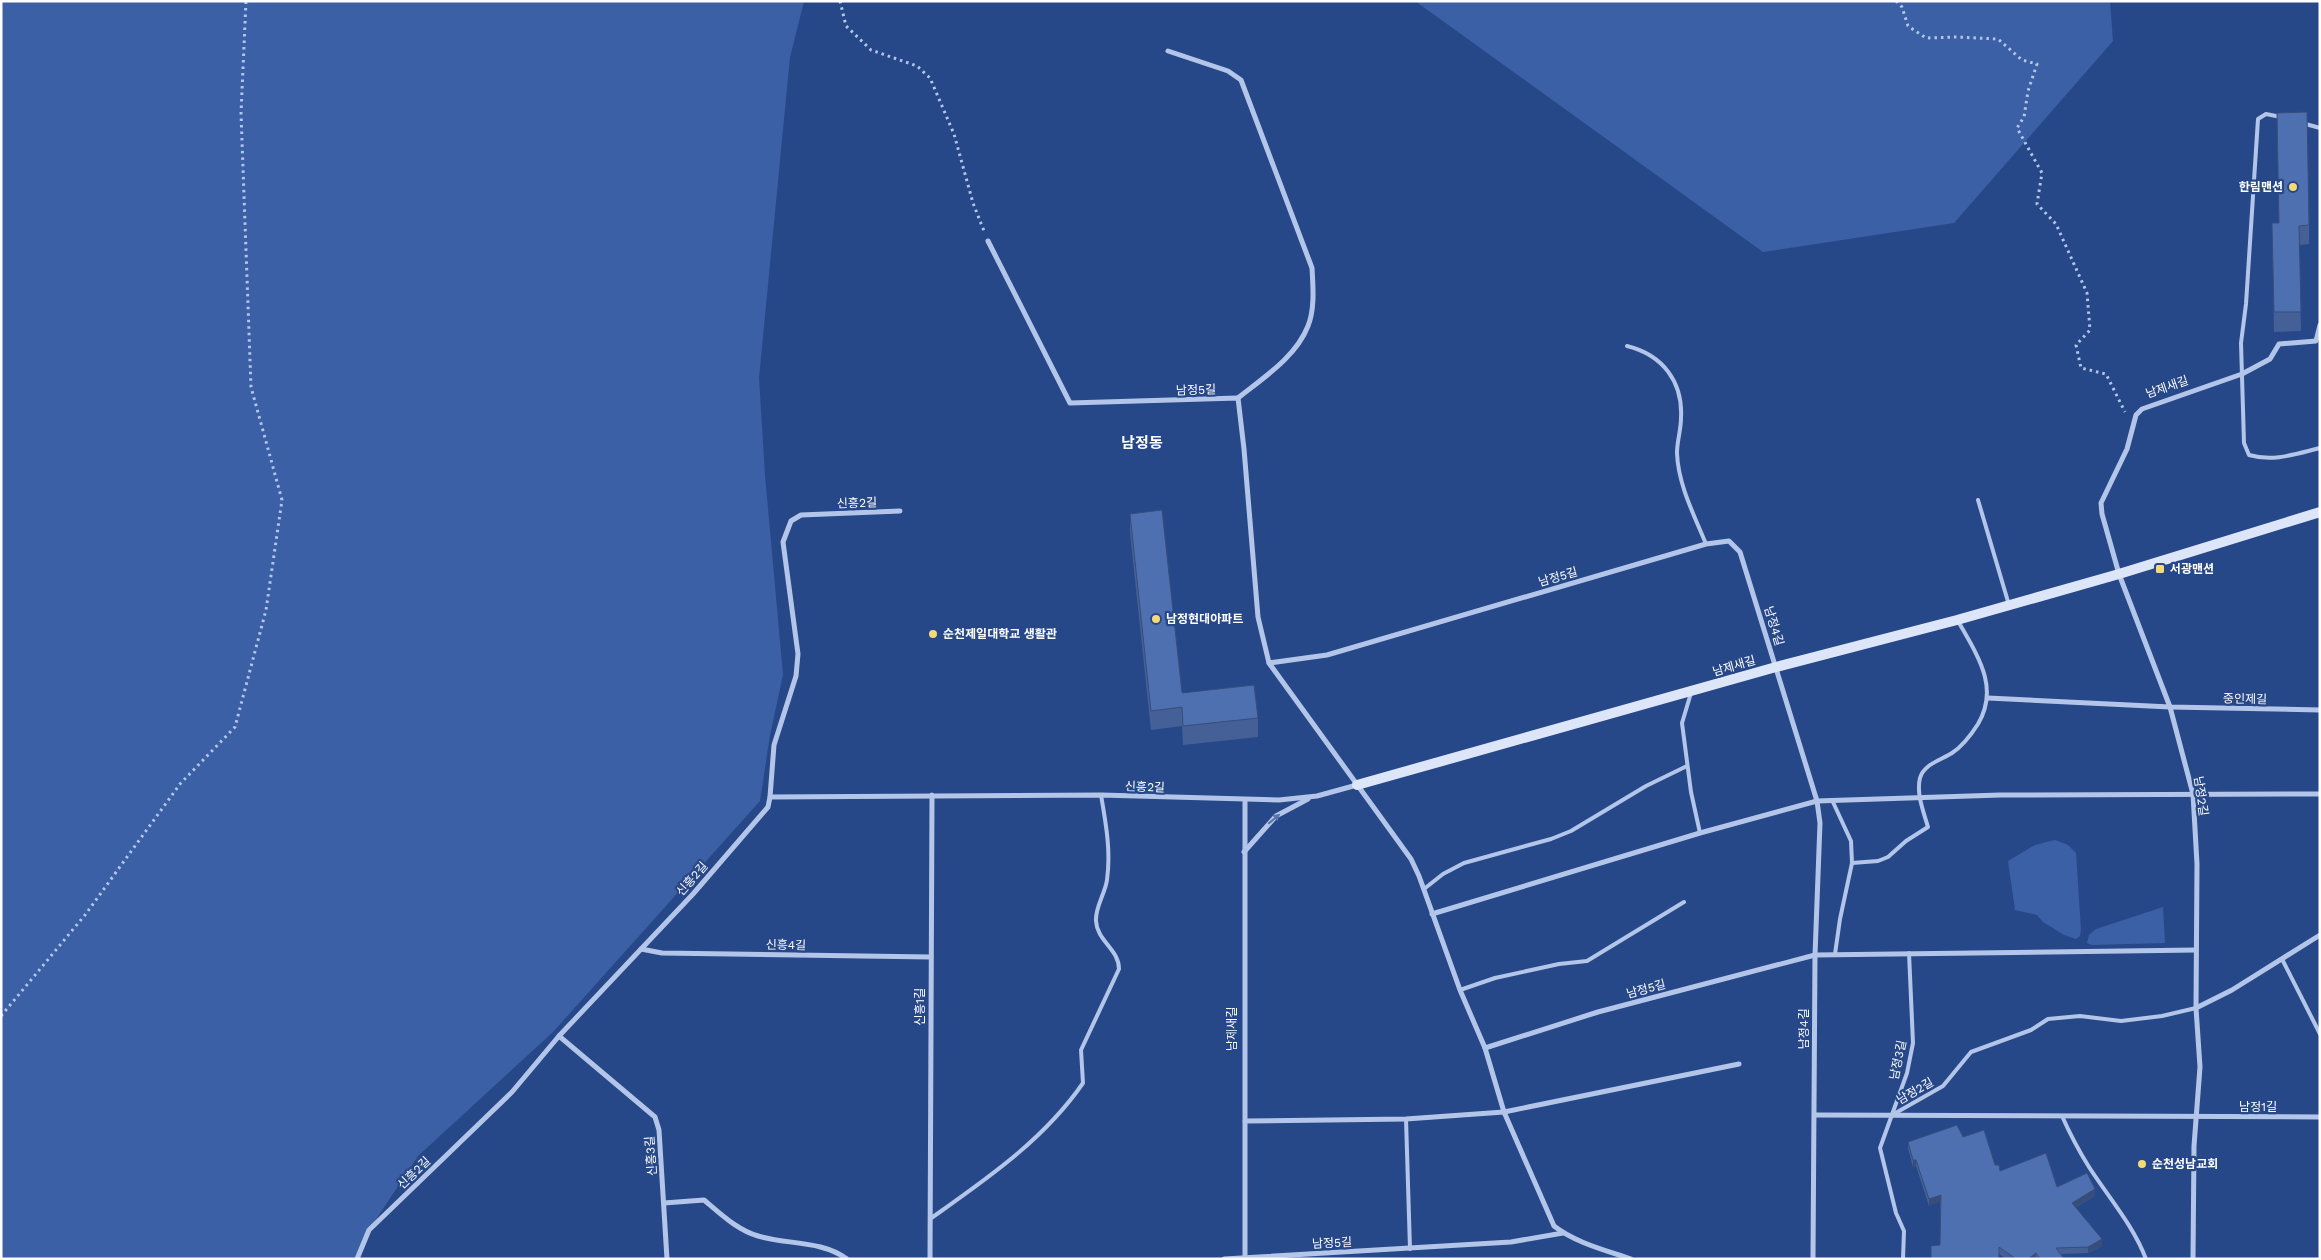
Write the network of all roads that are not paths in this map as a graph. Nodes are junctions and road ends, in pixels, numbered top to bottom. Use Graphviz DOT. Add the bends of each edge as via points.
graph roads {
  1 [pos="1168,51"];
  2 [pos="2290,120"];
  3 [pos="2297,122"];
  4 [pos="2320,128"];
  5 [pos="988,240"];
  6 [pos="2320,325"];
  7 [pos="1627,346"];
  8 [pos="2242,374"];
  9 [pos="1238,398"];
  10 [pos="2320,448"];
  11 [pos="1978,500"];
  12 [pos="900,511"];
  13 [pos="2320,512"];
  14 [pos="1706,544"];
  15 [pos="2119,574"];
  16 [pos="2009,605"];
  17 [pos="1957,620"];
  18 [pos="1270,663"];
  19 [pos="1776,667"];
  20 [pos="1691,691"];
  21 [pos="1988,698"];
  22 [pos="2170,707"];
  23 [pos="2320,710"];
  24 [pos="1687,766"];
  25 [pos="1357,785"];
  26 [pos="2193,794"];
  27 [pos="2320,794"];
  28 [pos="932,795"];
  29 [pos="1101,795"];
  30 [pos="1313,796"];
  31 [pos="770,798"];
  32 [pos="1920,798"];
  33 [pos="1244,800"];
  34 [pos="1832,800"];
  35 [pos="1817,801"];
  36 [pos="1700,833"];
  37 [pos="1244,852"];
  38 [pos="1852,863"];
  39 [pos="1424,890"];
  40 [pos="1684,902"];
  41 [pos="1432,914"];
  42 [pos="2320,935"];
  43 [pos="641,949"];
  44 [pos="2196,950"];
  45 [pos="1909,953"];
  46 [pos="1835,954"];
  47 [pos="1815,955"];
  48 [pos="930,958"];
  49 [pos="2282,959"];
  50 [pos="1460,990"];
  51 [pos="2196,1008"];
  52 [pos="2320,1034"];
  53 [pos="559,1036"];
  54 [pos="1485,1048"];
  55 [pos="1740,1064"];
  56 [pos="1504,1112"];
  57 [pos="1815,1115"];
  58 [pos="1892,1115"];
  59 [pos="2062,1116"];
  60 [pos="2196,1117"];
  61 [pos="2320,1117"];
  62 [pos="1406,1119"];
  63 [pos="1244,1121"];
  64 [pos="664,1203"];
  65 [pos="930,1219"];
  66 [pos="1563,1233"];
  67 [pos="1410,1249"];
  68 [pos="1245,1258"];
  69 [pos="357,1259"];
  70 [pos="667,1259"];
  71 [pos="847,1259"];
  72 [pos="930,1259"];
  73 [pos="1224,1259"];
  74 [pos="1631,1259"];
  75 [pos="1813,1259"];
  76 [pos="1903,1259"];
  77 [pos="2146,1259"];
  78 [pos="2193,1259"];
  1 -- 9 [label="street" via="1228,71 1241,80 1312,268 1309,325 1296,348"];
  2 -- 8 [label="lane" via="2266,114 2258,119 2241,343"];
  3 -- 4 [label="lane"];
  5 -- 9 [label="street, 남정5길" via="1070,403"];
  6 -- 8 [label="street, 남제새길" via="2316,341 2280,344 2270,359"];
  7 -- 14 [label="lane" via="1652,355 1678,385 1682,401 1677,453 1690,507"];
  8 -- 10 [label="lane" via="2244,443 2249,454 2279,458"];
  8 -- 15 [label="street, 남제새길" via="2142,409 2136,415 2127,449 2102,503 2102,514"];
  9 -- 18 [label="street" via="1258,617"];
  11 -- 16 [label="lane"];
  12 -- 31 [label="street, 신흥2길" via="801,515 791,521 783,542 798,654 793,685 774,744"];
  13 -- 15 [label="street, 남제새길"];
  14 -- 18 [label="street, 남정5길" via="1335,653"];
  14 -- 19 [label="street, 남정4길" via="1729,541 1740,552"];
  15 -- 16 [label="street, 남제새길"];
  15 -- 22 [label="street, 남정2길"];
  16 -- 17 [label="street, 남제새길"];
  17 -- 19 [label="street, 남제새길"];
  17 -- 21 [label="lane" via="1985,676"];
  18 -- 25 [label="street"];
  19 -- 20 [label="street, 남제새길"];
  19 -- 35 [label="street, 남정4길"];
  20 -- 24 [label="lane" via="1682,723"];
  20 -- 25 [label="street, 남제새길"];
  21 -- 22 [label="street"];
  21 -- 32 [label="lane" via="1983,716 1963,744 1922,772"];
  22 -- 23 [label="street, 중인제길"];
  22 -- 26 [label="street, 남정2길"];
  24 -- 36 [label="lane"];
  24 -- 39 [label="lane" via="1646,786 1571,831 1464,863 1443,874"];
  25 -- 30 [label="street, 신흥2길"];
  25 -- 39 [label="street" via="1410,859"];
  26 -- 27 [label="street"];
  26 -- 32 [label="street"];
  26 -- 44 [label="street, 남정2길" via="2197,864"];
  28 -- 29 [label="street, 신흥2길"];
  28 -- 31 [label="street, 신흥2길"];
  28 -- 48 [label="street, 신흥1길"];
  29 -- 33 [label="street, 신흥2길"];
  29 -- 65 [label="lane" via="1110,855 1096,922 1101,936 1119,960 1119,969 1081,1050 1083,1084 1010,1162"];
  30 -- 33 [label="street, 신흥2길"];
  37 -- 30 [label="street, one-way" via="1276,816"];
  31 -- 43 [label="street, 신흥2길" via="768,807"];
  32 -- 34 [label="street"];
  32 -- 38 [label="lane" via="1928,827 1888,857"];
  33 -- 37 [label="street, 남제새길"];
  34 -- 35 [label="street"];
  34 -- 38 [label="lane" via="1851,841"];
  35 -- 36 [label="street"];
  35 -- 47 [label="street, 남정4길" via="1820,823"];
  36 -- 41 [label="street"];
  37 -- 63 [label="street, 남제새길"];
  38 -- 46 [label="lane"];
  39 -- 41 [label="street"];
  40 -- 50 [label="lane" via="1587,961 1495,978"];
  41 -- 50 [label="street"];
  42 -- 49 [label="street"];
  43 -- 48 [label="street, 신흥4길" via="662,953"];
  43 -- 53 [label="street, 신흥2길"];
  44 -- 45 [label="street"];
  44 -- 51 [label="street, 남정2길"];
  45 -- 46 [label="street"];
  45 -- 58 [label="lane, 남정3길" via="1913,1043 1908,1073"];
  46 -- 47 [label="street"];
  47 -- 54 [label="street, 남정5길" via="1598,1012"];
  47 -- 57 [label="street, 남정4길"];
  48 -- 65 [label="street, 신흥1길"];
  49 -- 51 [label="street"];
  49 -- 52 [label="lane"];
  50 -- 54 [label="street"];
  51 -- 58 [label="lane, 남정2길" via="2121,1021 2080,1016 2048,1019 2031,1030 1971,1052 1943,1086"];
  51 -- 60 [label="street, 남정2길" via="2200,1067"];
  53 -- 64 [label="street, 신흥3길" via="656,1117"];
  53 -- 69 [label="street, 신흥2길" via="512,1092 369,1230"];
  54 -- 56 [label="street"];
  55 -- 56 [label="street"];
  56 -- 62 [label="street"];
  56 -- 66 [label="street" via="1554,1226"];
  57 -- 58 [label="street"];
  57 -- 75 [label="street, 남정4길"];
  58 -- 59 [label="street, 남정2길"];
  58 -- 76 [label="lane, 남정3길" via="1880,1148 1896,1213 1904,1231"];
  59 -- 60 [label="street, 남정2길"];
  59 -- 77 [label="lane" via="2073,1141 2138,1238"];
  60 -- 61 [label="street, 남정1길"];
  60 -- 78 [label="street, 남정2길"];
  62 -- 63 [label="street"];
  62 -- 67 [label="lane"];
  63 -- 68 [label="street, 남제새길"];
  64 -- 70 [label="street, 신흥3길"];
  64 -- 71 [label="street" via="704,1200 735,1226 758,1236 815,1245"];
  65 -- 72 [label="street, 신흥1길"];
  66 -- 67 [label="street, 남정5길" via="1511,1242"];
  66 -- 74 [label="street"];
  67 -- 68 [label="street, 남정5길"];
  68 -- 73 [label="street"];
}
